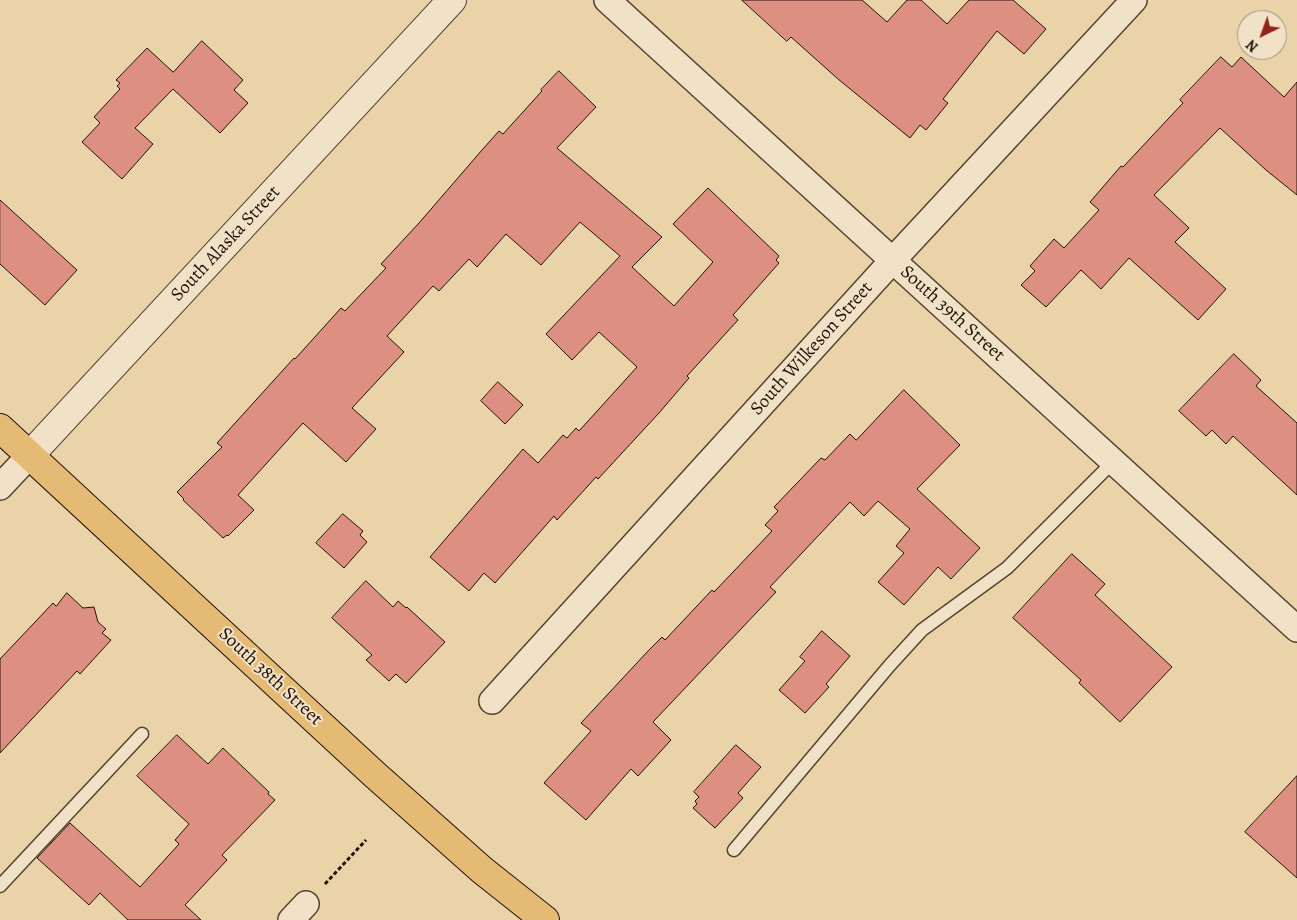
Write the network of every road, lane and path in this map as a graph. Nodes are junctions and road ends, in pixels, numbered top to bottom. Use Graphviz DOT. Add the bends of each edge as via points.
graph roads {
  1 [pos="452,0"];
  2 [pos="607,0"];
  3 [pos="1134,0"];
  4 [pos="893,260"];
  5 [pos="0,428"];
  6 [pos="30,455"];
  7 [pos="1114,461"];
  8 [pos="0,487"];
  9 [pos="1297,629"];
  10 [pos="492,701"];
  11 [pos="142,734"];
  12 [pos="366,840"];
  13 [pos="734,850"];
  14 [pos="0,886"];
  15 [pos="298,912"];
  16 [pos="545,920"];
  1 -- 6 [label="street, South Alaska Street"];
  2 -- 4 [label="street, South 39th Street"];
  3 -- 4 [label="street, South Wilkeson Street"];
  4 -- 7 [label="street, South 39th Street"];
  4 -- 10 [label="street, South Wilkeson Street"];
  5 -- 6 [label="main road, South 38th Street"];
  6 -- 8 [label="street, South Alaska Street"];
  6 -- 16 [label="main road, South 38th Street" via="374,774 482,870"];
  7 -- 9 [label="street, South 39th Street"];
  7 -- 13 [label="lane" via="1007,568 922,630"];
  11 -- 14 [label="lane"];
  12 -- 15 [label="path"];
}
